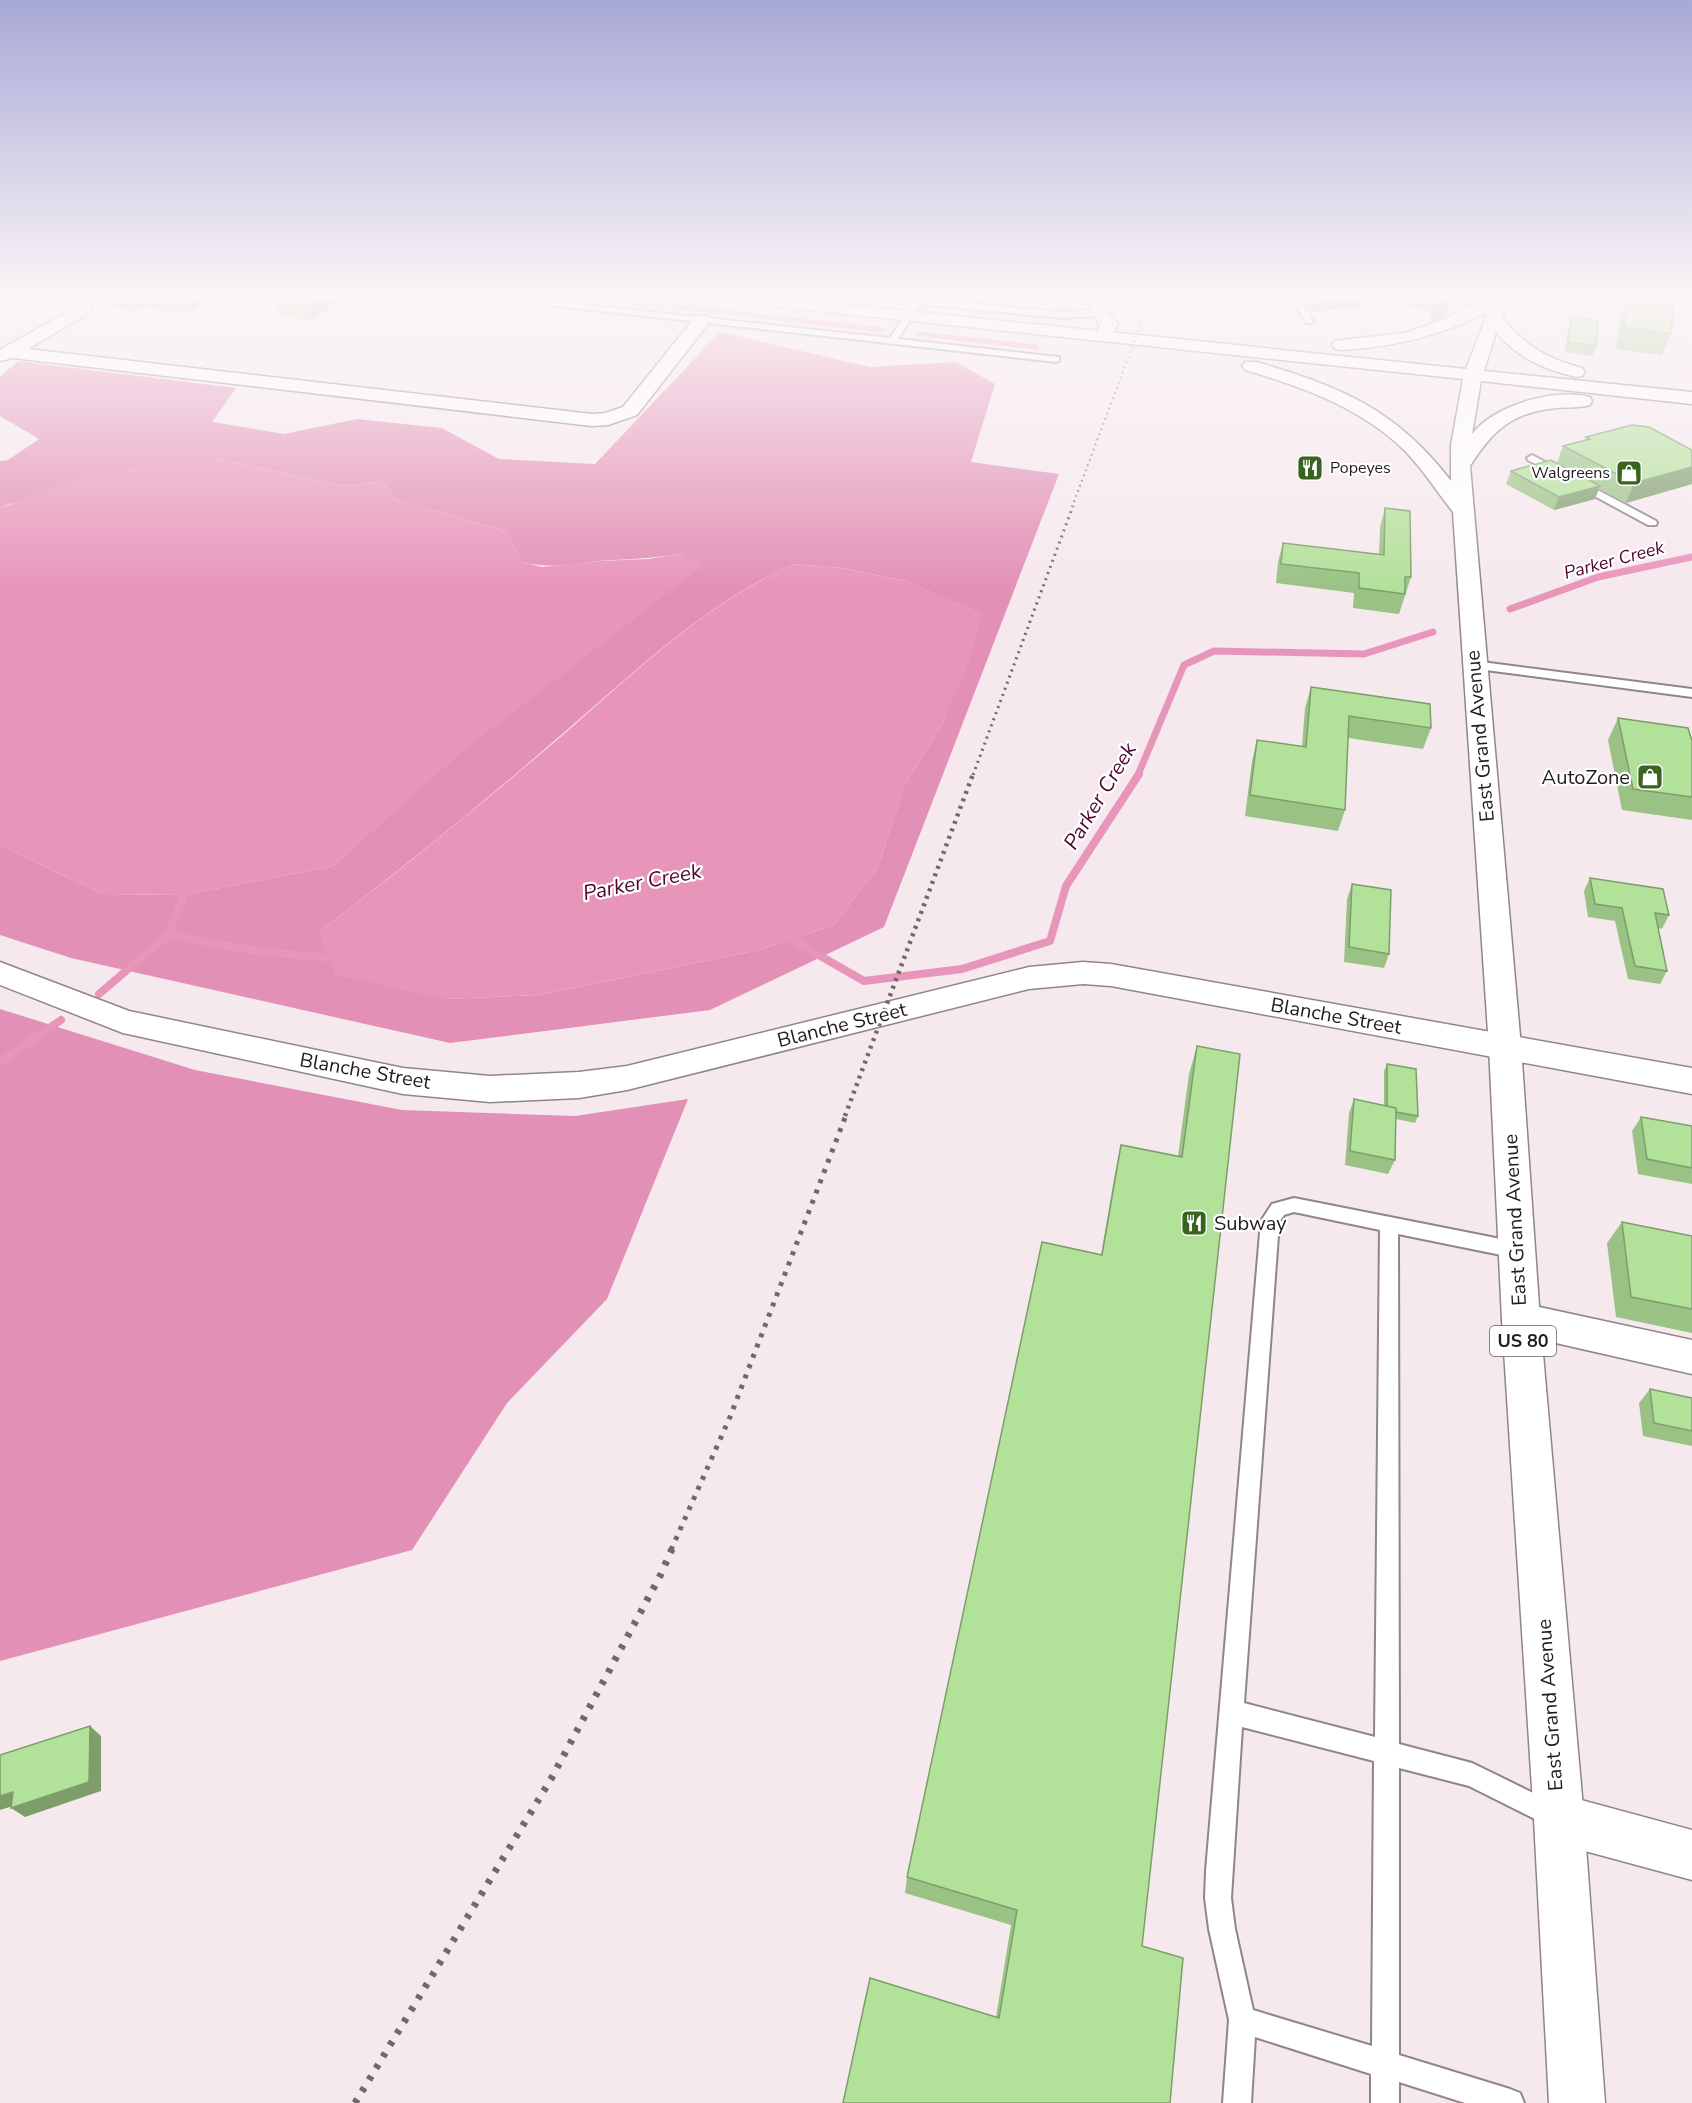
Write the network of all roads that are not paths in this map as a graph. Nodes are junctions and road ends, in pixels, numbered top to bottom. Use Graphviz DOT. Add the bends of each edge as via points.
graph roads {
  1 [pos="367,395"];
  2 [pos="643,395"];
  3 [pos="1332,395"];
  4 [pos="1470,395"];
  5 [pos="1665,395"];
  6 [pos="1692,398"];
  7 [pos="1692,404"];
  8 [pos="1532,458"];
  9 [pos="1460,465"];
  10 [pos="1463,512"];
  11 [pos="1652,523"];
  12 [pos="1474,665"];
  13 [pos="1692,693"];
  14 [pos="0,973"];
  15 [pos="1505,1047"];
  16 [pos="1692,1081"];
  17 [pos="1389,1225"];
  18 [pos="1516,1250"];
  19 [pos="1521,1320"];
  20 [pos="1692,1357"];
  21 [pos="1232,1712"];
  22 [pos="1387,1753"];
  23 [pos="1559,1820"];
  24 [pos="1692,1855"];
  25 [pos="1242,2020"];
  26 [pos="1386,2064"];
  27 [pos="1237,2103"];
  28 [pos="1385,2103"];
  29 [pos="1510,2103"];
  30 [pos="1577,2103"];
  1 -- 2 [label="main road" via="592,420 630,411"];
  3 -- 10 [label="main road" via="1389,426 1410,445"];
  4 -- 9 [label="main road, East Grand Avenue / US 80" via="1462,426"];
  5 -- 6 [label="main road"];
  7 -- 9 [label="main road" via="1568,401 1527,408 1490,427"];
  8 -- 11 [label="lane"];
  9 -- 10 [label="main road, East Grand Avenue / US 80"];
  10 -- 12 [label="main road, East Grand Avenue / US 80"];
  12 -- 13 [label="lane"];
  12 -- 15 [label="main road, East Grand Avenue / US 80"];
  14 -- 15 [label="main road, Blanche Street" via="123,1021 403,1081 490,1089 627,1078 1029,978 1073,974 1111,975"];
  15 -- 16 [label="main road, Blanche Street"];
  15 -- 18 [label="main road, East Grand Avenue / US 80"];
  17 -- 18 [label="lane"];
  17 -- 21 [label="lane" via="1294,1205 1278,1209 1270,1221"];
  17 -- 22 [label="lane"];
  18 -- 19 [label="main road, East Grand Avenue / US 80"];
  19 -- 20 [label="main road"];
  19 -- 23 [label="main road, East Grand Avenue / US 80"];
  21 -- 22 [label="lane"];
  21 -- 25 [label="lane" via="1218,1898"];
  22 -- 23 [label="lane" via="1472,1775"];
  22 -- 26 [label="lane"];
  23 -- 24 [label="main road"];
  23 -- 30 [label="main road, East Grand Avenue / US 80"];
  25 -- 26 [label="lane"];
  25 -- 27 [label="lane"];
  26 -- 28 [label="lane"];
  26 -- 29 [label="lane"];
}
